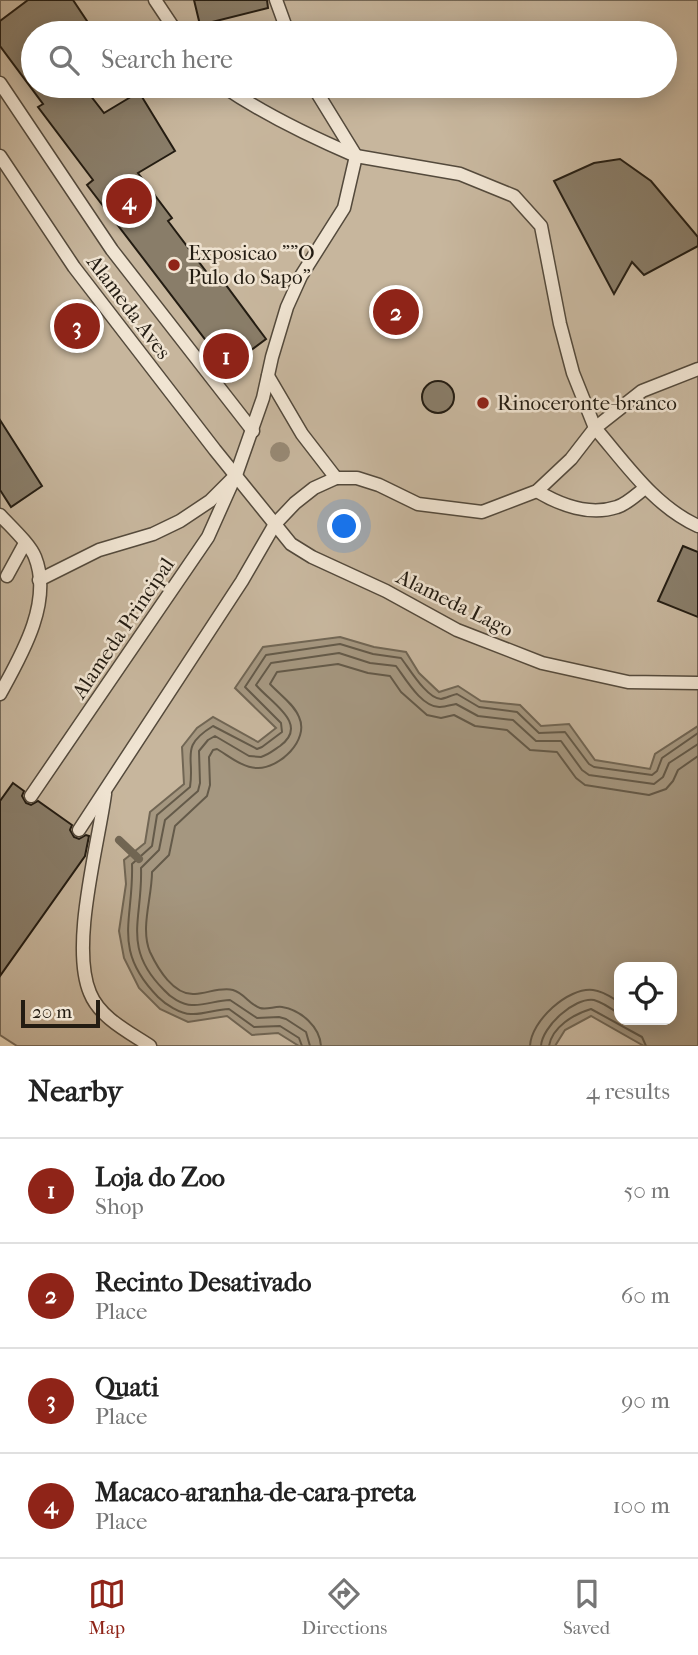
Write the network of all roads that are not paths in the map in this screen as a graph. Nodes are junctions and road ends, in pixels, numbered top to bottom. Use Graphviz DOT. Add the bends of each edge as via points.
graph roads {
  1 [pos="155,0"];
  2 [pos="276,0"];
  3 [pos="169,21"];
  4 [pos="284,21"];
  5 [pos="0,83"];
  6 [pos="242,98"];
  7 [pos="320,98"];
  8 [pos="0,156"];
  9 [pos="356,156"];
  10 [pos="698,369"];
  11 [pos="268,376"];
  12 [pos="595,428"];
  13 [pos="253,431"];
  14 [pos="236,475"];
  15 [pos="336,478"];
  16 [pos="645,488"];
  17 [pos="537,491"];
  18 [pos="0,515"];
  19 [pos="275,524"];
  20 [pos="698,526"];
  21 [pos="24,543"];
  22 [pos="7,576"];
  23 [pos="39,580"];
  24 [pos="698,683"];
  25 [pos="0,694"];
  26 [pos="105,791"];
  27 [pos="31,796"];
  28 [pos="79,830"];
  29 [pos="150,1046"];
  1 -- 3 [label="lane"];
  2 -- 4 [label="lane"];
  5 -- 13 [label="lane, Alameda Aves" via="112,250"];
  6 -- 9 [label="lane"];
  7 -- 9 [label="lane"];
  8 -- 14 [label="lane, Alameda Aves" via="74,267"];
  9 -- 11 [label="lane, Alameda Principal" via="344,208 301,276 287,307"];
  9 -- 12 [label="lane" via="460,174 514,196 541,226 573,373"];
  10 -- 12 [label="lane" via="642,391"];
  11 -- 13 [label="lane, Alameda Principal"];
  11 -- 15 [label="lane" via="302,434"];
  12 -- 16 [label="lane"];
  12 -- 17 [label="lane"];
  13 -- 14 [label="lane, Alameda Principal"];
  14 -- 19 [label="lane, Alameda Lago"];
  14 -- 23 [label="lane" via="180,521 99,550"];
  14 -- 27 [label="lane, Alameda Principal" via="208,537"];
  15 -- 17 [label="lane" via="357,478 418,504 482,512"];
  15 -- 19 [label="lane" via="314,488"];
  16 -- 17 [label="lane" via="619,507 600,510 556,503"];
  16 -- 20 [label="lane"];
  18 -- 21 [label="lane"];
  19 -- 24 [label="lane, Alameda Lago" via="291,544 312,557 457,630 541,663 628,682"];
  19 -- 26 [label="lane"];
  21 -- 22 [label="lane"];
  21 -- 23 [label="lane" via="35,556"];
  23 -- 25 [label="lane" via="34,625"];
  26 -- 28 [label="lane"];
  26 -- 29 [label="lane" via="84,926 84,967 90,994 110,1019"];
}
